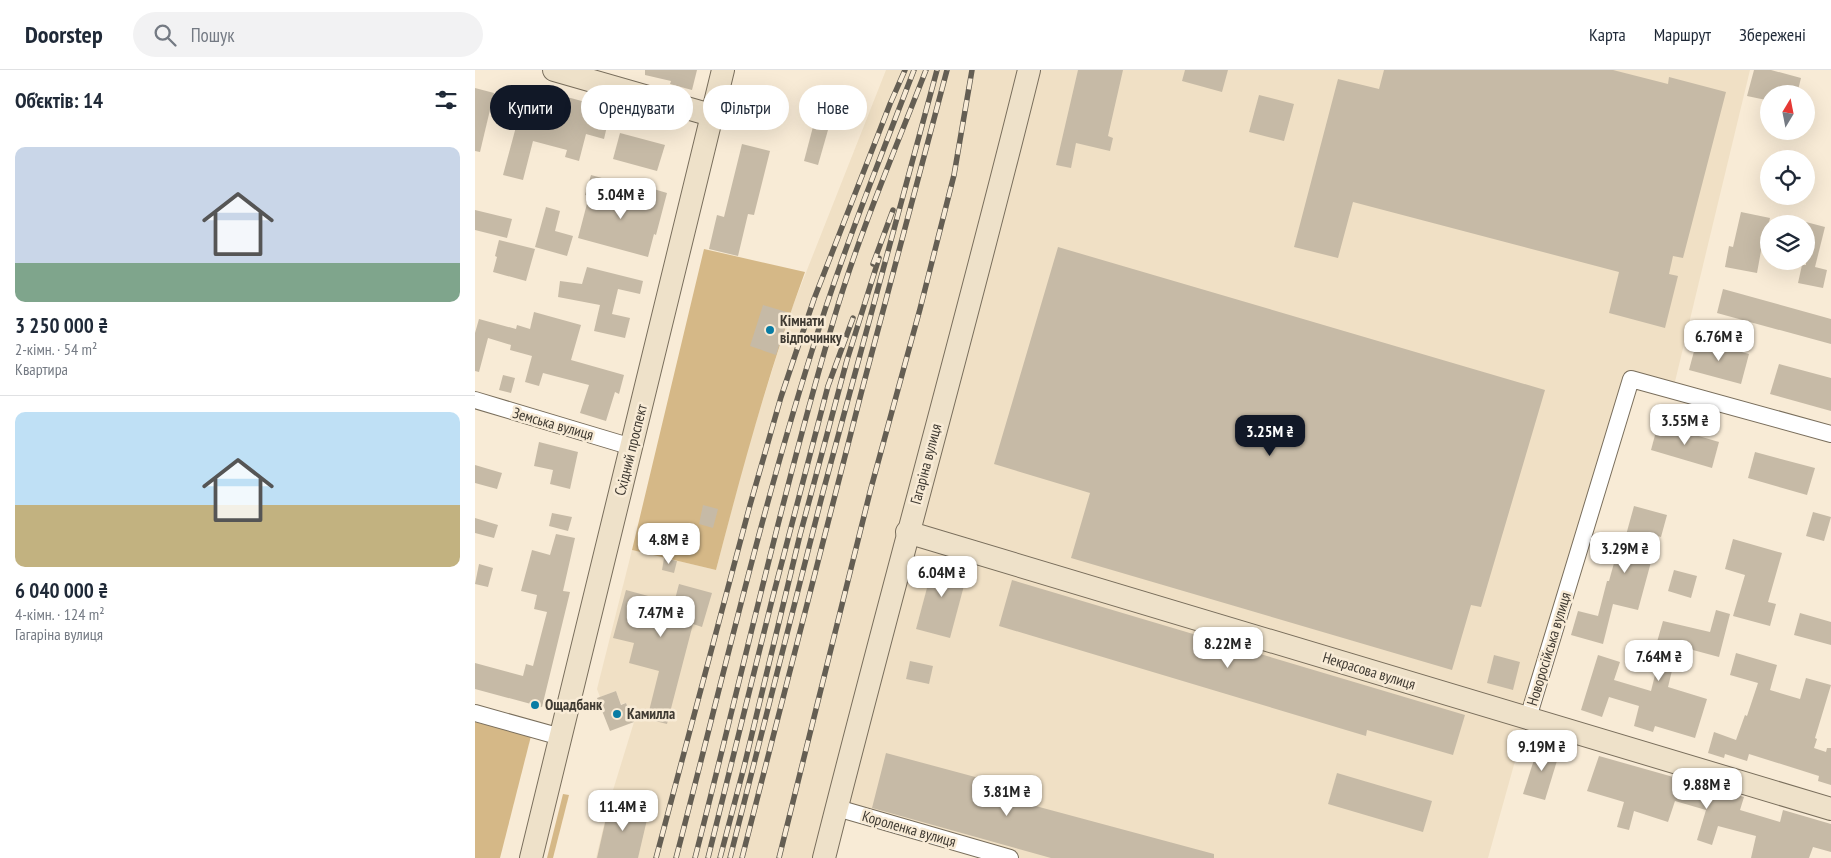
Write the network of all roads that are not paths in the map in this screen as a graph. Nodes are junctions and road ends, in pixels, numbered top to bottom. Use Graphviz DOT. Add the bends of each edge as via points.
graph roads {
  1 [pos="555,70"];
  2 [pos="723,70"];
  3 [pos="1029,70"];
  4 [pos="719,85"];
  5 [pos="703,113"];
  6 [pos="707,130"];
  7 [pos="475,400"];
  8 [pos="1831,434"];
  9 [pos="632,447"];
  10 [pos="907,532"];
  11 [pos="475,713"];
  12 [pos="1528,718"];
  13 [pos="561,737"];
  14 [pos="837,808"];
  15 [pos="1831,809"];
  16 [pos="531,858"];
  17 [pos="824,858"];
  18 [pos="1010,858"];
  1 -- 5 [label="street"];
  2 -- 4 [label="street, Східний проспект"];
  3 -- 10 [label="street, Гагаріна вулиця" via="986,243"];
  6 -- 9 [label="street, Східний проспект"];
  7 -- 9 [label="street, Земська вулиця"];
  8 -- 12 [label="street, Новоросійська вулиця" via="1631,378"];
  9 -- 13 [label="street, Східний проспект"];
  10 -- 12 [label="street, Некрасова вулиця"];
  10 -- 14 [label="street, Гагаріна вулиця"];
  11 -- 13 [label="street"];
  12 -- 15 [label="street, Некрасова вулиця"];
  13 -- 16 [label="street, Східний проспект"];
  14 -- 17 [label="street, Гагаріна вулиця"];
  14 -- 18 [label="street, Короленка вулиця"];
}
